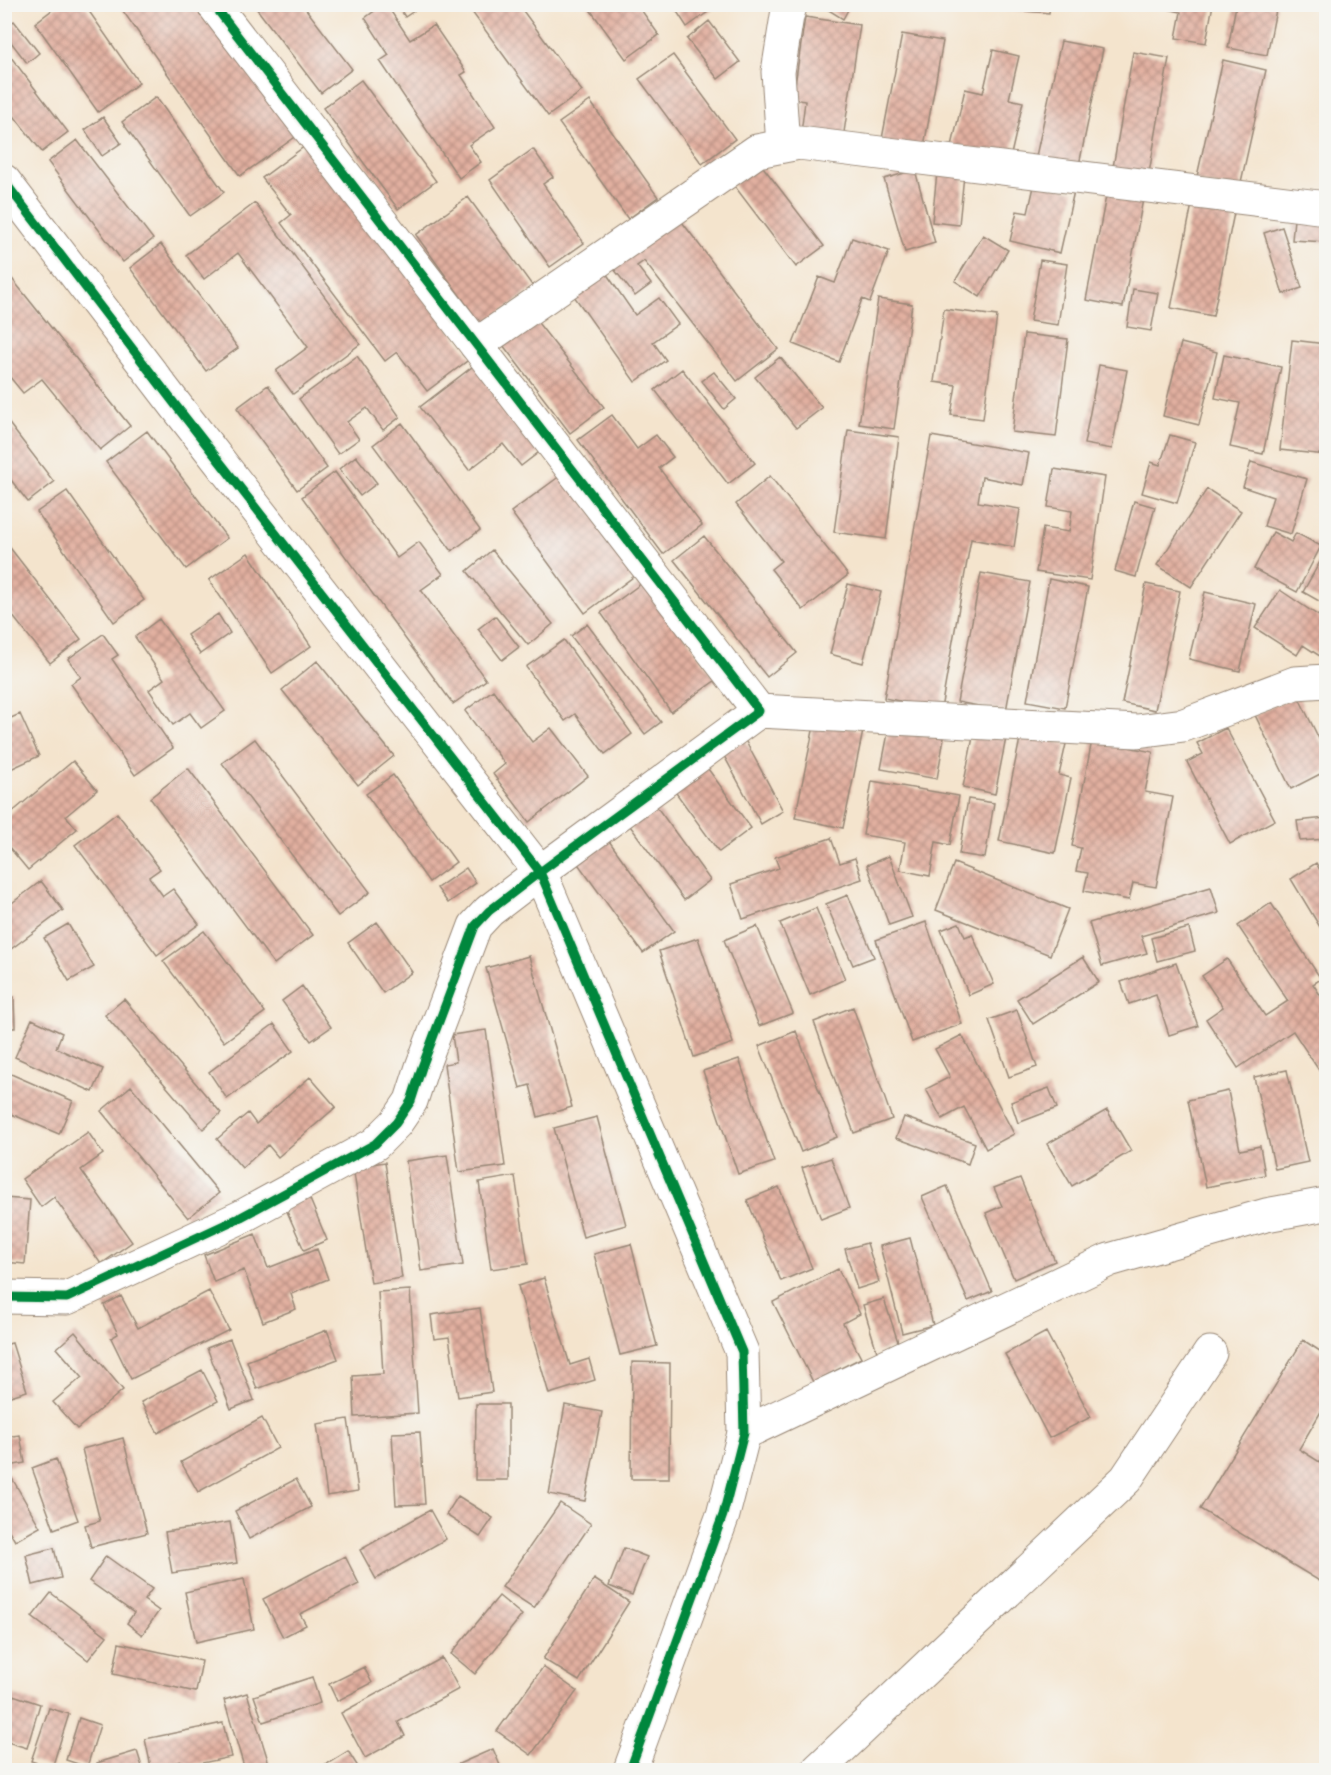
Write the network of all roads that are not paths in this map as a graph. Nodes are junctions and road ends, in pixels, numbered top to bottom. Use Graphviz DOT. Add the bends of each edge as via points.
graph roads {
  1 [pos="213,4"];
  2 [pos="791,4"];
  3 [pos="783,146"];
  4 [pos="4,182"];
  5 [pos="1326,208"];
  6 [pos="476,345"];
  7 [pos="1326,681"];
  8 [pos="759,711"];
  9 [pos="540,872"];
  10 [pos="1326,1204"];
  11 [pos="4,1297"];
  12 [pos="1210,1353"];
  13 [pos="744,1433"];
  14 [pos="630,1770"];
  15 [pos="818,1770"];
  1 -- 6 [label="street"];
  2 -- 3 [label="street" via="778,72"];
  3 -- 5 [label="street" via="799,143"];
  3 -- 6 [label="street" via="757,151"];
  4 -- 9 [label="street"];
  6 -- 8 [label="street"];
  7 -- 8 [label="street" via="1295,683 1184,725 1137,731"];
  8 -- 9 [label="street"];
  9 -- 11 [label="street" via="475,926 411,1101 375,1144 241,1217 66,1298"];
  9 -- 13 [label="street" via="742,1352"];
  10 -- 13 [label="street" via="1266,1215 1108,1260"];
  12 -- 15 [label="street" via="1126,1479"];
  13 -- 14 [label="street" via="723,1515"];
}
